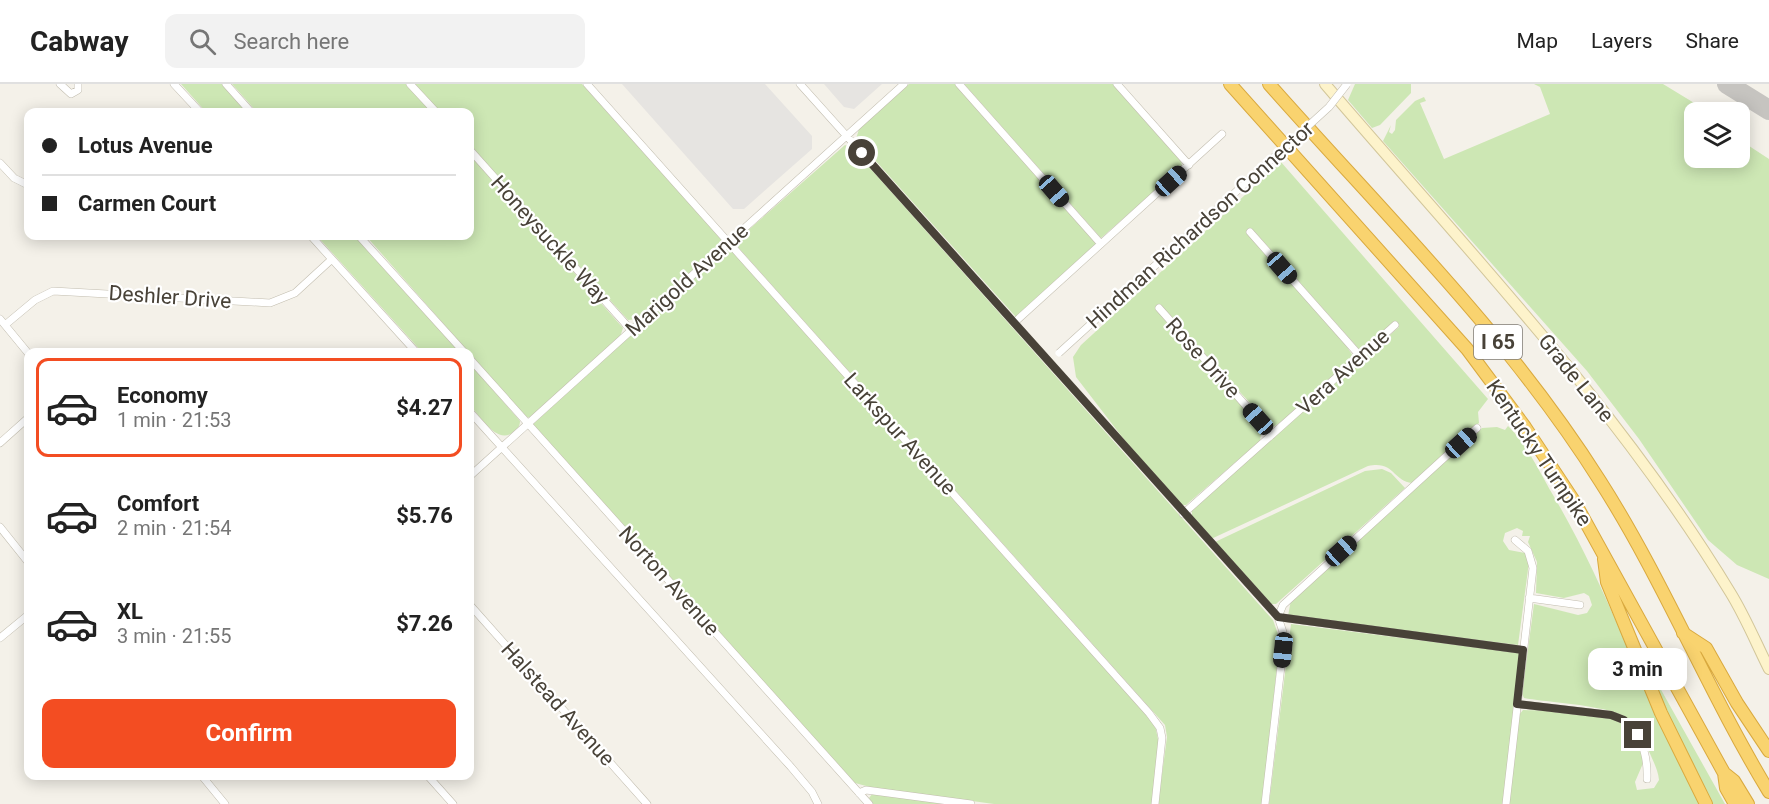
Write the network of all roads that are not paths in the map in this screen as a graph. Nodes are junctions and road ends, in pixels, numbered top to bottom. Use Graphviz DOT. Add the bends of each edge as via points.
graph roads {
  1 [pos="60,84"];
  2 [pos="78,84"];
  3 [pos="174,84"];
  4 [pos="226,84"];
  5 [pos="410,84"];
  6 [pos="587,84"];
  7 [pos="800,84"];
  8 [pos="904,84"];
  9 [pos="959,84"];
  10 [pos="1117,84"];
  11 [pos="1230,84"];
  12 [pos="1269,84"];
  13 [pos="1325,84"];
  14 [pos="1347,84"];
  15 [pos="196,108"];
  16 [pos="247,108"];
  17 [pos="432,108"];
  18 [pos="1222,134"];
  19 [pos="846,136"];
  20 [pos="474,154"];
  21 [pos="0,163"];
  22 [pos="1189,165"];
  23 [pos="24,183"];
  24 [pos="1250,232"];
  25 [pos="315,240"];
  26 [pos="363,240"];
  27 [pos="729,243"];
  28 [pos="1101,244"];
  29 [pos="332,259"];
  30 [pos="1159,308"];
  31 [pos="3,322"];
  32 [pos="1015,322"];
  33 [pos="1395,325"];
  34 [pos="631,330"];
  35 [pos="24,348"];
  36 [pos="412,348"];
  37 [pos="460,348"];
  38 [pos="1360,356"];
  39 [pos="1050,362"];
  40 [pos="474,363"];
  41 [pos="474,416"];
  42 [pos="24,422"];
  43 [pos="528,424"];
  44 [pos="1477,428"];
  45 [pos="1272,435"];
  46 [pos="0,443"];
  47 [pos="502,447"];
  48 [pos="474,472"];
  49 [pos="1183,514"];
  50 [pos="0,526"];
  51 [pos="1515,540"];
  52 [pos="1604,555"];
  53 [pos="24,557"];
  54 [pos="1529,598"];
  55 [pos="1580,604"];
  56 [pos="474,609"];
  57 [pos="1278,617"];
  58 [pos="24,618"];
  59 [pos="1682,633"];
  60 [pos="0,638"];
  61 [pos="1523,650"];
  62 [pos="1769,669"];
  63 [pos="1517,704"];
  64 [pos="1769,751"];
  65 [pos="1724,773"];
  66 [pos="1647,779"];
  67 [pos="205,780"];
  68 [pos="432,780"];
  69 [pos="1769,792"];
  70 [pos="859,793"];
  71 [pos="225,804"];
  72 [pos="453,804"];
  73 [pos="647,804"];
  74 [pos="818,804"];
  75 [pos="869,804"];
  76 [pos="971,804"];
  77 [pos="1155,804"];
  78 [pos="1265,804"];
  79 [pos="1506,804"];
  80 [pos="1706,804"];
  81 [pos="1735,804"];
  82 [pos="1748,804"];
  1 -- 2 [label="street" via="71,94 78,90"];
  3 -- 15 [label="street"];
  4 -- 16 [label="street"];
  5 -- 17 [label="street"];
  6 -- 27 [label="street, Larkspur Avenue"];
  7 -- 19 [label="street"];
  8 -- 19 [label="street, Marigold Avenue"];
  9 -- 28 [label="street"];
  10 -- 22 [label="street"];
  11 -- 52 [label="highway, Kentucky Turnpike / I 65" via="1479,364 1557,473"];
  12 -- 59 [label="highway, I 65" via="1472,311 1562,424 1626,525"];
  13 -- 62 [label="main road, Grade Lane" via="1542,335 1617,428 1714,567"];
  14 -- 39 [label="street, Hindman Richardson Connector, bridge" via="1329,107"];
  18 -- 22 [label="street"];
  19 -- 27 [label="street, Marigold Avenue"];
  19 -- 32 [label="street"];
  20 -- 34 [label="street, Honeysuckle Way"];
  21 -- 23 [label="street"];
  22 -- 28 [label="street"];
  24 -- 38 [label="street"];
  25 -- 29 [label="street"];
  26 -- 37 [label="street"];
  27 -- 34 [label="street, Marigold Avenue"];
  27 -- 77 [label="street, Larkspur Avenue" via="1149,713 1162,738"];
  28 -- 32 [label="street"];
  29 -- 31 [label="street, Deshler Drive" via="295,293 270,303 53,291"];
  29 -- 36 [label="street"];
  30 -- 45 [label="street, Rose Drive"];
  31 -- 35 [label="street"];
  32 -- 39 [label="street"];
  33 -- 38 [label="street, Vera Avenue"];
  34 -- 43 [label="street, Marigold Avenue"];
  38 -- 45 [label="street, Vera Avenue"];
  39 -- 49 [label="street"];
  40 -- 43 [label="street, Norton Avenue"];
  41 -- 47 [label="street, Norton Avenue"];
  42 -- 46 [label="street"];
  43 -- 47 [label="street, Marigold Avenue"];
  43 -- 70 [label="street, Norton Avenue"];
  44 -- 57 [label="street" via="1289,597"];
  45 -- 49 [label="street, Vera Avenue"];
  47 -- 48 [label="street, Marigold Avenue"];
  47 -- 74 [label="street, Norton Avenue" via="800,778"];
  49 -- 57 [label="street"];
  50 -- 53 [label="street"];
  51 -- 54 [label="street" via="1526,548 1533,561"];
  52 -- 65 [label="highway, Kentucky Turnpike / I 65"];
  52 -- 80 [label="highway" via="1607,582 1661,713"];
  54 -- 55 [label="street"];
  54 -- 61 [label="street"];
  56 -- 73 [label="street, Halstead Avenue"];
  57 -- 61 [label="street"];
  57 -- 78 [label="street" via="1283,650"];
  58 -- 60 [label="street"];
  59 -- 64 [label="highway" via="1706,648"];
  59 -- 69 [label="highway, I 65"];
  61 -- 63 [label="street"];
  63 -- 66 [label="street" via="1611,715 1624,720 1641,741"];
  63 -- 79 [label="street"];
  65 -- 81 [label="highway" via="1726,788"];
  65 -- 82 [label="highway, Kentucky Turnpike / I 65" via="1734,781"];
  67 -- 71 [label="street"];
  68 -- 72 [label="street"];
  70 -- 75 [label="street, Norton Avenue"];
  70 -- 76 [label="street" via="866,790"];
}
